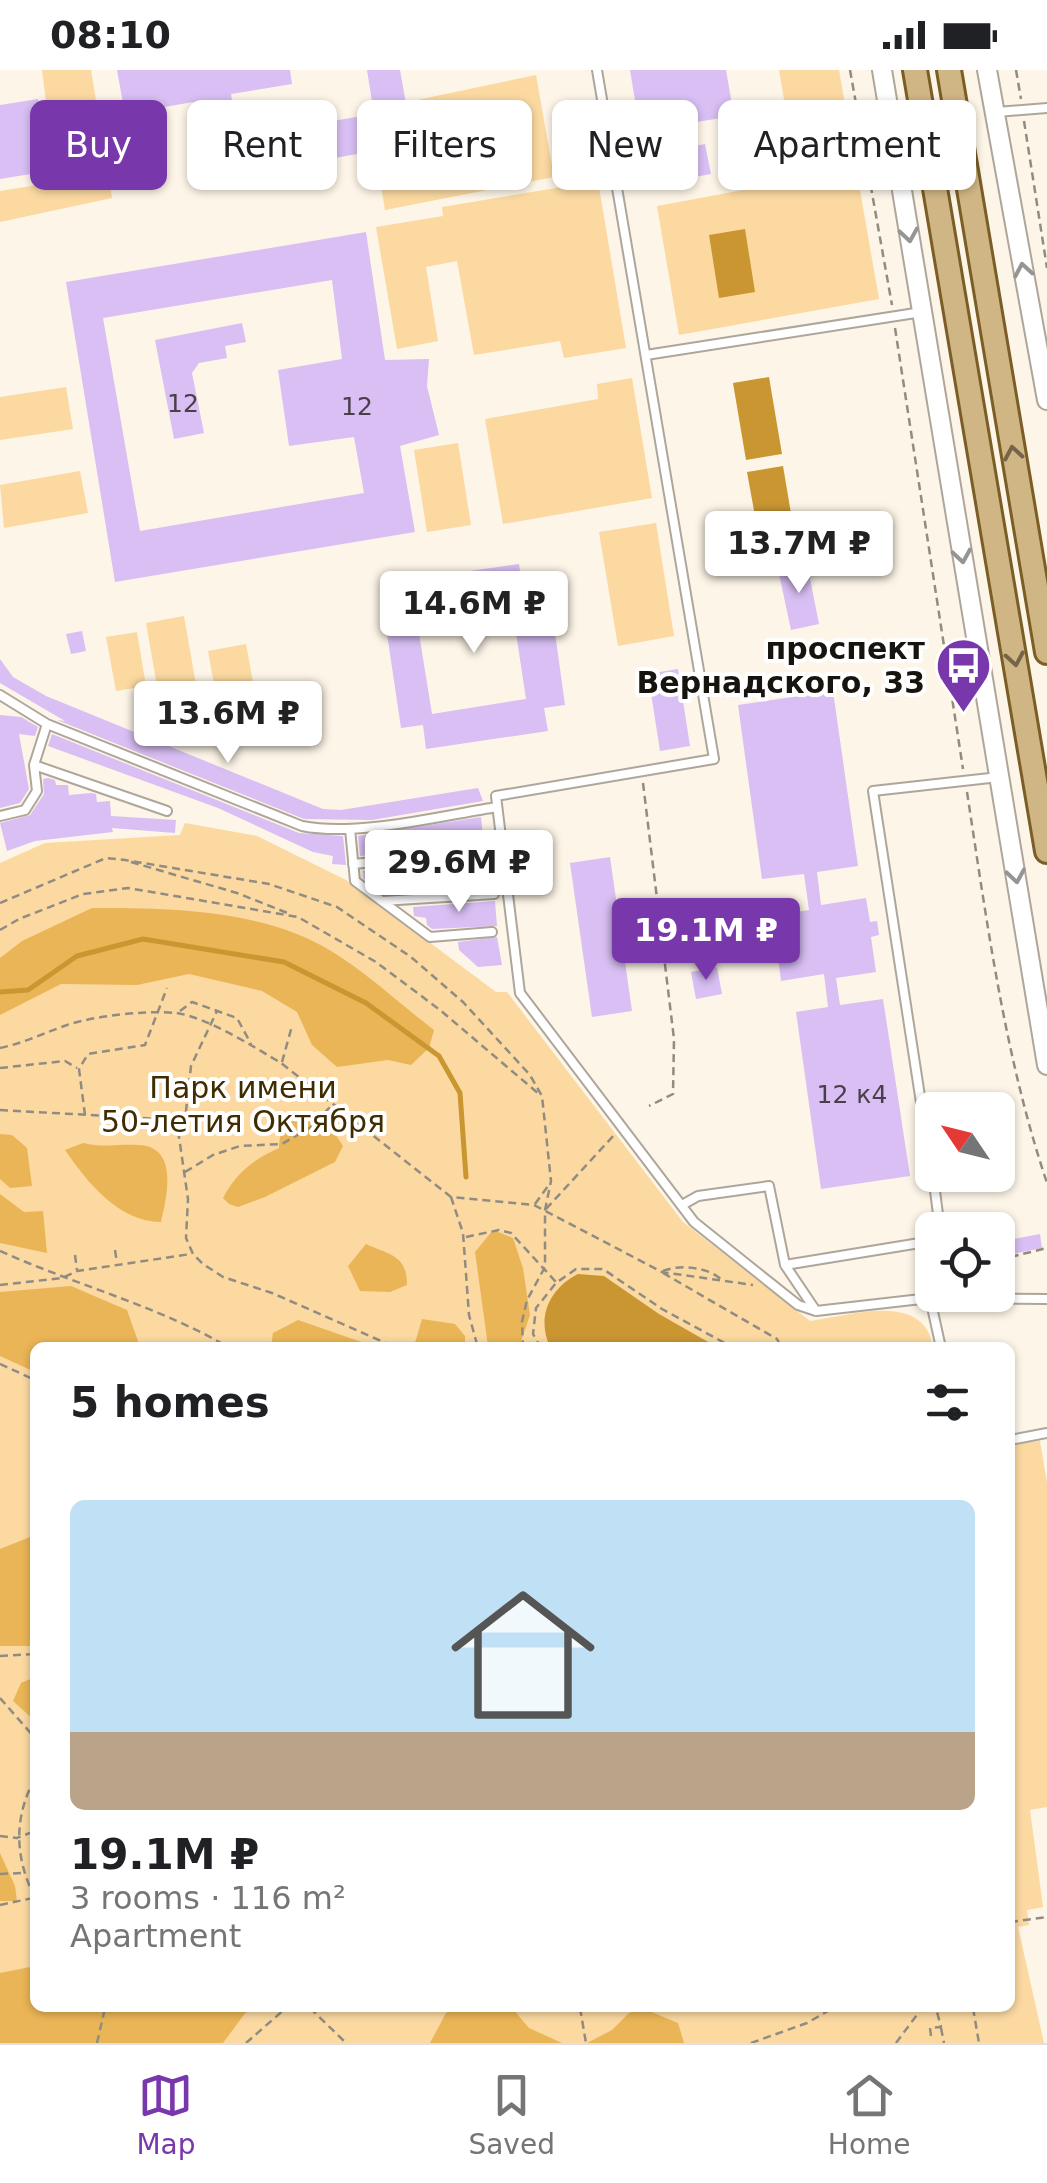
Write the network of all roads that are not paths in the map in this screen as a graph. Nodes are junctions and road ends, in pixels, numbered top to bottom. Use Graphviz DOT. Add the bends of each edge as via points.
graph roads {
  1 [pos="598,70"];
  2 [pos="882,70"];
  3 [pos="915,70"];
  4 [pos="949,70"];
  5 [pos="986,70"];
  6 [pos="1047,108"];
  7 [pos="994,112"];
  8 [pos="922,312"];
  9 [pos="646,355"];
  10 [pos="1047,400"];
  11 [pos="1047,652"];
  12 [pos="0,695"];
  13 [pos="46,724"];
  14 [pos="34,765"];
  15 [pos="999,777"];
  16 [pos="497,807"];
  17 [pos="166,811"];
  18 [pos="0,816"];
  19 [pos="350,828"];
  20 [pos="1047,851"];
  21 [pos="484,852"];
  22 [pos="353,864"];
  23 [pos="494,894"];
  24 [pos="382,900"];
  25 [pos="492,932"];
  26 [pos="1047,1065"];
  27 [pos="920,1092"];
  28 [pos="682,1205"];
  29 [pos="915,1244"];
  30 [pos="785,1265"];
  31 [pos="1015,1299"];
  32 [pos="1047,1299"];
  33 [pos="915,1300"];
  34 [pos="816,1311"];
  35 [pos="933,1312"];
  36 [pos="940,1342"];
  37 [pos="1047,1433"];
  38 [pos="1015,1439"];
  1 -- 9 [label="lane"];
  2 -- 8 [label="street, one-way"];
  3 -- 20 [label="main road, one-way"];
  11 -- 4 [label="main road, one-way"];
  5 -- 7 [label="street"];
  6 -- 7 [label="lane"];
  10 -- 7 [label="street, one-way"];
  8 -- 9 [label="lane"];
  8 -- 15 [label="street, one-way"];
  9 -- 16 [label="lane" via="714,759 496,796"];
  12 -- 13 [label="lane"];
  13 -- 14 [label="lane"];
  13 -- 19 [label="lane" via="302,826"];
  14 -- 17 [label="lane"];
  14 -- 18 [label="lane" via="37,791 24,810"];
  15 -- 26 [label="street, one-way"];
  15 -- 27 [label="lane" via="873,792"];
  16 -- 19 [label="lane"];
  16 -- 28 [label="lane" via="520,993"];
  19 -- 22 [label="lane"];
  21 -- 22 [label="lane"];
  22 -- 24 [label="lane" via="355,882"];
  23 -- 24 [label="lane"];
  24 -- 25 [label="lane" via="430,937"];
  28 -- 30 [label="lane" via="698,1196 769,1186"];
  28 -- 34 [label="lane" via="776,1288"];
  29 -- 30 [label="lane"];
  30 -- 34 [label="lane"];
  31 -- 32 [label="lane"];
  33 -- 34 [label="lane"];
  35 -- 36 [label="lane"];
  37 -- 38 [label="lane"];
}
